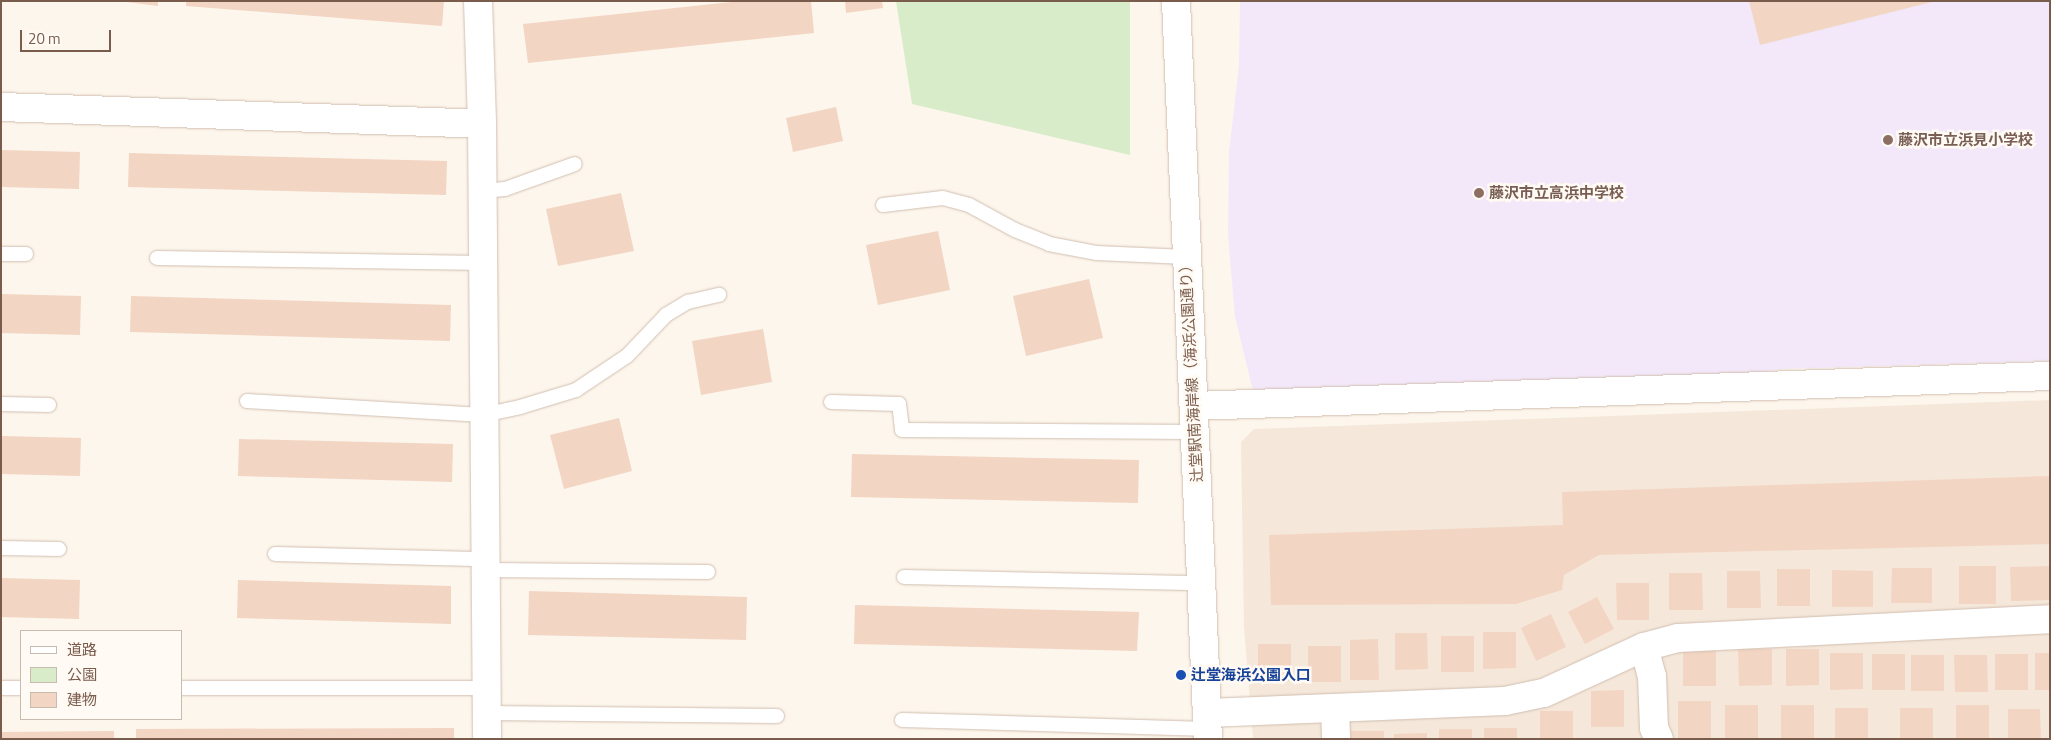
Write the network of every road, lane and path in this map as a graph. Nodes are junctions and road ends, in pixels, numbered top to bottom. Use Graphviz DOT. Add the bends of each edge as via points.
graph roads {
  1 [pos="478,1"];
  2 [pos="1176,1"];
  3 [pos="1,107"];
  4 [pos="482,124"];
  5 [pos="575,164"];
  6 [pos="483,191"];
  7 [pos="883,204"];
  8 [pos="1,254"];
  9 [pos="26,254"];
  10 [pos="1186,257"];
  11 [pos="157,258"];
  12 [pos="484,263"];
  13 [pos="719,295"];
  14 [pos="2050,376"];
  15 [pos="247,401"];
  16 [pos="830,402"];
  17 [pos="1,404"];
  18 [pos="49,405"];
  19 [pos="483,415"];
  20 [pos="1194,419"];
  21 [pos="1,548"];
  22 [pos="59,549"];
  23 [pos="275,554"];
  24 [pos="486,564"];
  25 [pos="708,572"];
  26 [pos="904,577"];
  27 [pos="1200,583"];
  28 [pos="2050,619"];
  29 [pos="1644,647"];
  30 [pos="1,688"];
  31 [pos="20,688"];
  32 [pos="182,688"];
  33 [pos="1335,708"];
  34 [pos="487,713"];
  35 [pos="777,716"];
  36 [pos="902,720"];
  37 [pos="1208,727"];
  38 [pos="1336,739"];
  39 [pos="1659,739"];
  1 -- 4 [label="street"];
  2 -- 10 [label="street, 辻堂駅南海岸線（海浜公園通り）"];
  3 -- 4 [label="street"];
  4 -- 6 [label="street"];
  5 -- 6 [label="lane" via="505,189"];
  6 -- 12 [label="street"];
  7 -- 10 [label="lane" via="943,198 969,205 1049,244 1097,253"];
  8 -- 9 [label="lane"];
  10 -- 20 [label="street, 辻堂駅南海岸線（海浜公園通り）"];
  11 -- 12 [label="lane"];
  12 -- 19 [label="street"];
  13 -- 19 [label="lane" via="688,302 666,315 627,356 576,390"];
  14 -- 20 [label="street"];
  15 -- 19 [label="lane"];
  16 -- 20 [label="lane" via="899,404 902,430"];
  17 -- 18 [label="lane"];
  19 -- 24 [label="street"];
  20 -- 27 [label="street, 辻堂駅南海岸線（海浜公園通り）"];
  21 -- 22 [label="lane"];
  23 -- 24 [label="lane"];
  24 -- 25 [label="lane"];
  24 -- 34 [label="street"];
  26 -- 27 [label="lane"];
  27 -- 37 [label="street, 辻堂駅南海岸線（海浜公園通り）"];
  28 -- 29 [label="street" via="1716,635 1678,638"];
  29 -- 33 [label="street" via="1544,693 1505,701"];
  29 -- 39 [label="street" via="1652,676 1654,728"];
  30 -- 31 [label="lane"];
  32 -- 34 [label="lane"];
  33 -- 37 [label="street"];
  33 -- 38 [label="street"];
  34 -- 35 [label="lane"];
  36 -- 37 [label="lane"];
}
